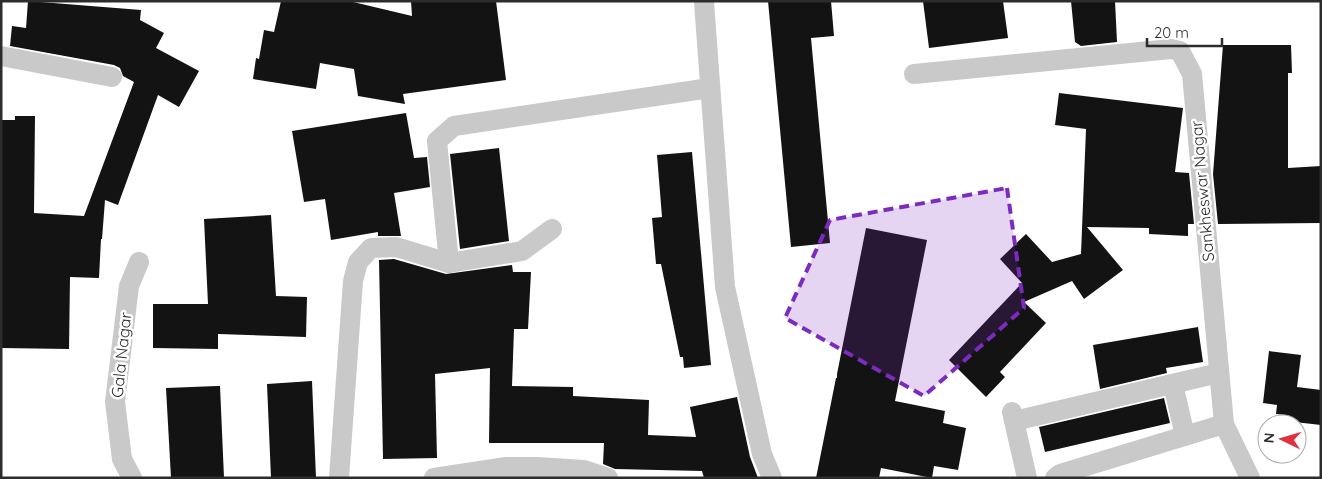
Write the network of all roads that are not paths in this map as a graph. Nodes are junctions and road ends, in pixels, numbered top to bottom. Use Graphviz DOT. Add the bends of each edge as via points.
graph roads {
  1 [pos="704,2"];
  2 [pos="1,56"];
  3 [pos="914,74"];
  4 [pos="112,77"];
  5 [pos="710,88"];
  6 [pos="552,229"];
  7 [pos="139,262"];
  8 [pos="449,263"];
  9 [pos="1219,373"];
  10 [pos="1174,384"];
  11 [pos="1224,424"];
  12 [pos="1186,436"];
  13 [pos="132,478"];
  14 [pos="338,478"];
  15 [pos="434,478"];
  16 [pos="608,478"];
  17 [pos="772,478"];
  18 [pos="1027,478"];
  19 [pos="1055,478"];
  20 [pos="1250,478"];
  1 -- 5 [label="street"];
  2 -- 4 [label="street"];
  3 -- 9 [label="street, Sankheswar Nagar" via="1171,49 1180,51 1192,74"];
  5 -- 8 [label="street" via="454,126 437,141"];
  5 -- 17 [label="street" via="725,287 762,454"];
  6 -- 8 [label="street" via="522,251"];
  7 -- 13 [label="street, Gala Nagar" via="129,286 115,402 122,459"];
  8 -- 14 [label="street" via="396,248 371,248 358,262 353,281"];
  9 -- 10 [label="street"];
  9 -- 11 [label="street, Sankheswar Nagar"];
  10 -- 12 [label="street"];
  10 -- 18 [label="street" via="1013,417"];
  11 -- 12 [label="street"];
  11 -- 20 [label="street"];
  12 -- 19 [label="street"];
  15 -- 16 [label="street" via="506,467 537,466 584,470"];
}
